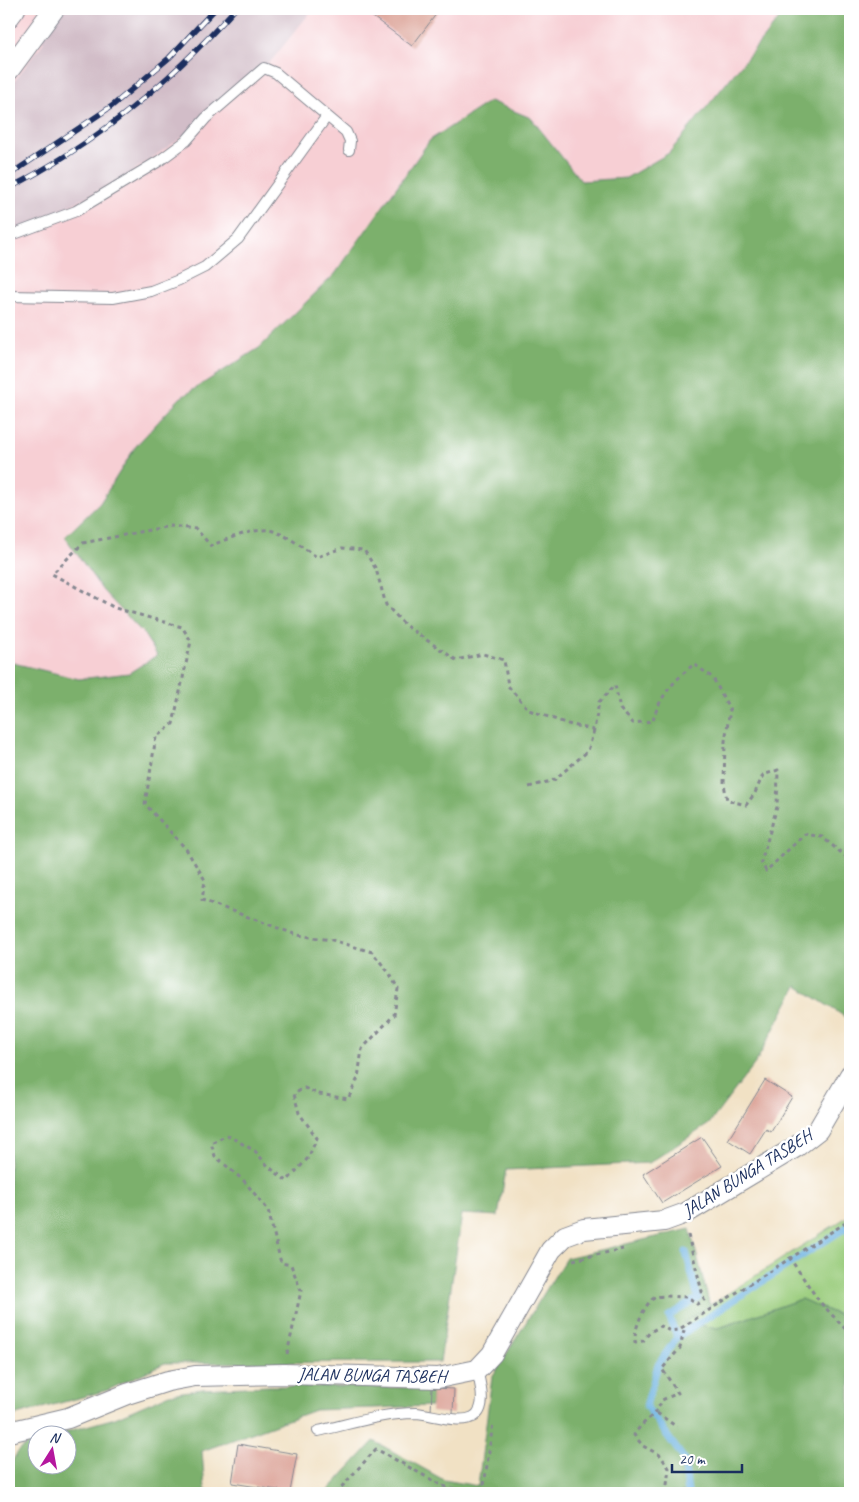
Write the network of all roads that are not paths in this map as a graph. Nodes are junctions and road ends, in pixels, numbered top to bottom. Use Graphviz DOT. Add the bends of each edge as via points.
graph roads {
  1 [pos="15,9"];
  2 [pos="54,9"];
  3 [pos="9,17"];
  4 [pos="10,69"];
  5 [pos="327,116"];
  6 [pos="349,150"];
  7 [pos="9,236"];
  8 [pos="9,296"];
  9 [pos="850,1075"];
  10 [pos="477,1370"];
  11 [pos="9,1432"];
  12 [pos="318,1432"];
  1 -- 3 [label="street"];
  2 -- 4 [label="street"];
  5 -- 6 [label="lane" via="346,132 350,140"];
  5 -- 7 [label="lane" via="276,73 264,68 159,162 76,211"];
  5 -- 8 [label="lane" via="238,239 206,267 151,291 113,298"];
  9 -- 10 [label="street, JALAN BUNGA TASBEH" via="818,1130 796,1147 686,1213 664,1221 584,1229 565,1236 550,1250 492,1354"];
  10 -- 11 [label="street, JALAN BUNGA TASBEH" via="438,1378 284,1374 195,1376 127,1394 68,1418"];
  10 -- 12 [label="lane" via="482,1402 473,1417 390,1414"];
}
